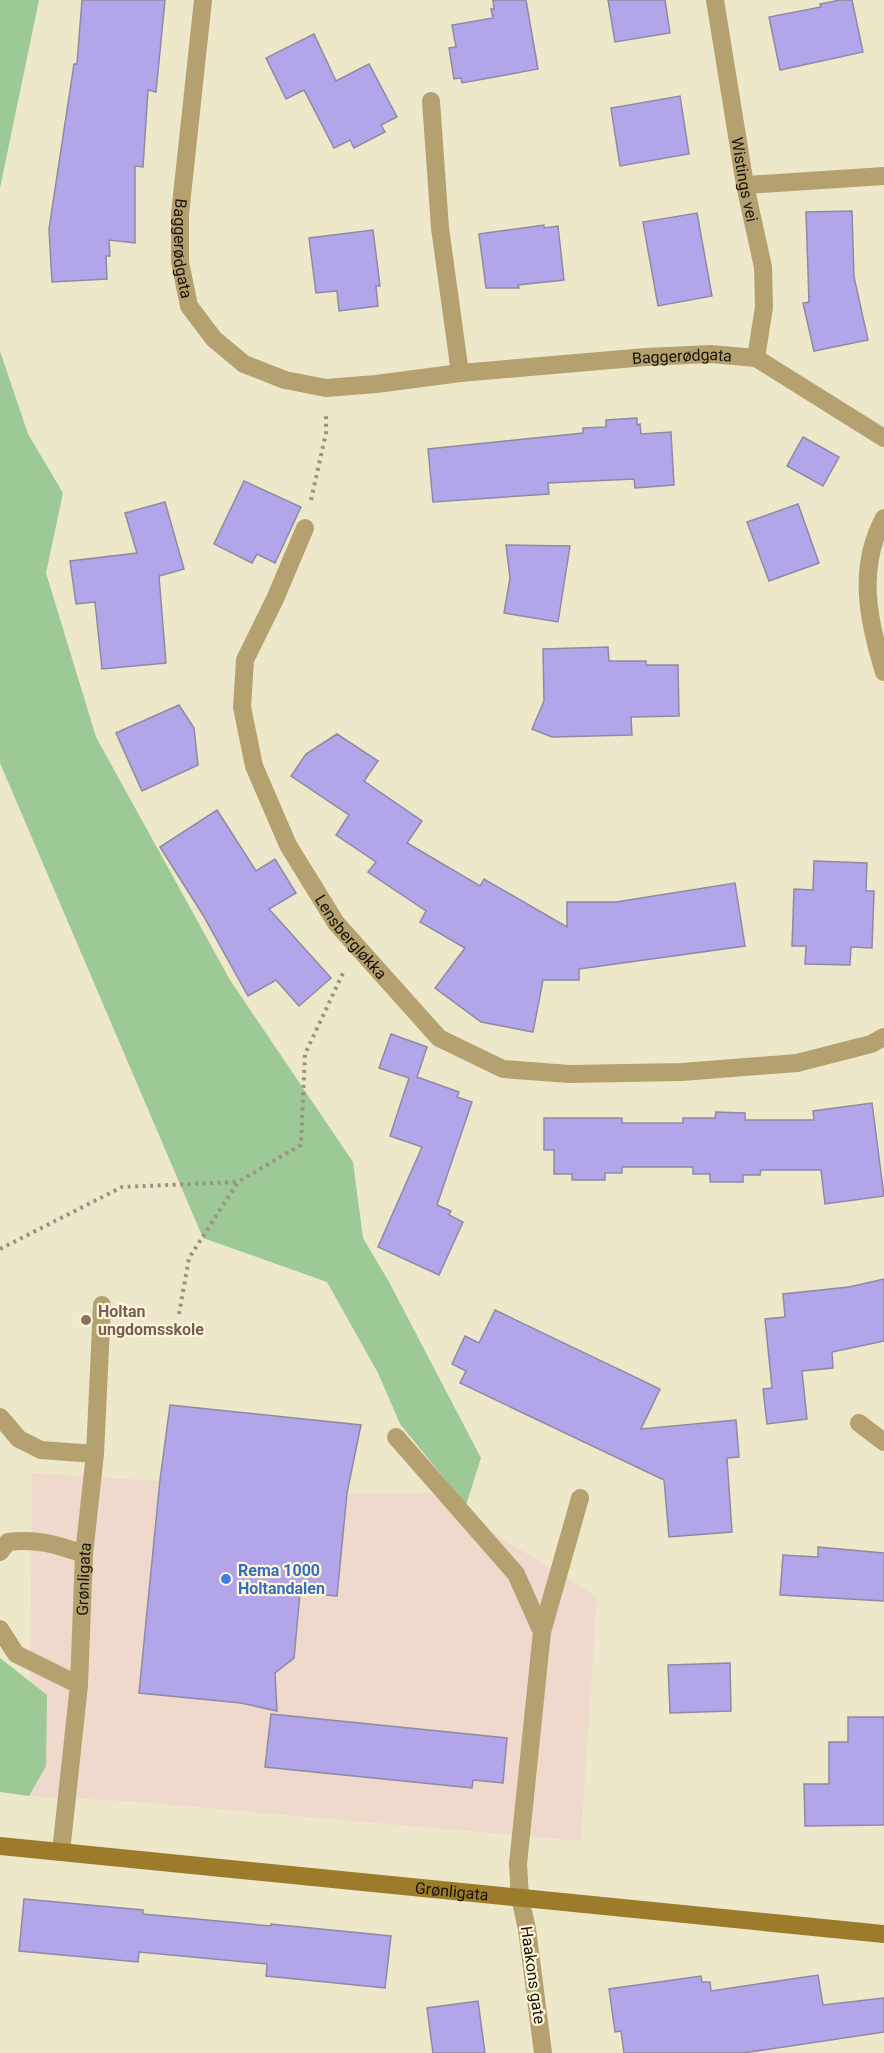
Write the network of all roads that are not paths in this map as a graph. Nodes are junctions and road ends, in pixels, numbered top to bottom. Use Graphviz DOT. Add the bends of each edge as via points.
graph roads {
  1 [pos="203,0"];
  2 [pos="715,0"];
  3 [pos="431,101"];
  4 [pos="884,176"];
  5 [pos="745,185"];
  6 [pos="756,358"];
  7 [pos="460,373"];
  8 [pos="884,438"];
  9 [pos="884,518"];
  10 [pos="305,528"];
  11 [pos="884,672"];
  12 [pos="884,1037"];
  13 [pos="102,1305"];
  14 [pos="0,1417"];
  15 [pos="859,1423"];
  16 [pos="396,1437"];
  17 [pos="884,1442"];
  18 [pos="95,1454"];
  19 [pos="580,1498"];
  20 [pos="0,1552"];
  21 [pos="84,1554"];
  22 [pos="0,1629"];
  23 [pos="542,1632"];
  24 [pos="79,1685"];
  25 [pos="0,1846"];
  26 [pos="61,1852"];
  27 [pos="520,1898"];
  28 [pos="884,1934"];
  29 [pos="543,2053"];
  1 -- 7 [label="street, Baggerødgata" via="180,214 180,262 189,306 214,339 244,364 285,380 326,388"];
  2 -- 5 [label="street, Wistings vei"];
  3 -- 7 [label="street" via="440,228"];
  4 -- 5 [label="street"];
  5 -- 6 [label="street, Wistings vei" via="763,267 764,307"];
  6 -- 7 [label="street, Baggerødgata" via="711,354 646,357"];
  6 -- 8 [label="street, Baggerødgata"];
  9 -- 11 [label="street" via="874,536 866,584 874,641"];
  10 -- 12 [label="street, Lensbergløkka" via="245,660 242,707 254,766 288,845 336,923 439,1038 503,1069 569,1074 797,1063"];
  13 -- 18 [label="street, Grønligata"];
  14 -- 18 [label="street" via="19,1439 41,1450"];
  15 -- 17 [label="street"];
  16 -- 23 [label="street" via="516,1574"];
  18 -- 21 [label="street, Grønligata"];
  19 -- 23 [label="street"];
  20 -- 21 [label="street" via="8,1542 27,1539"];
  21 -- 24 [label="street, Grønligata"];
  22 -- 24 [label="street" via="16,1654"];
  23 -- 27 [label="street" via="518,1864"];
  24 -- 26 [label="street, Grønligata"];
  25 -- 26 [label="main road, Grønligata"];
  26 -- 27 [label="main road, Grønligata"];
  27 -- 28 [label="main road, Grønligata"];
  27 -- 29 [label="street, Haakons gate"];
}
